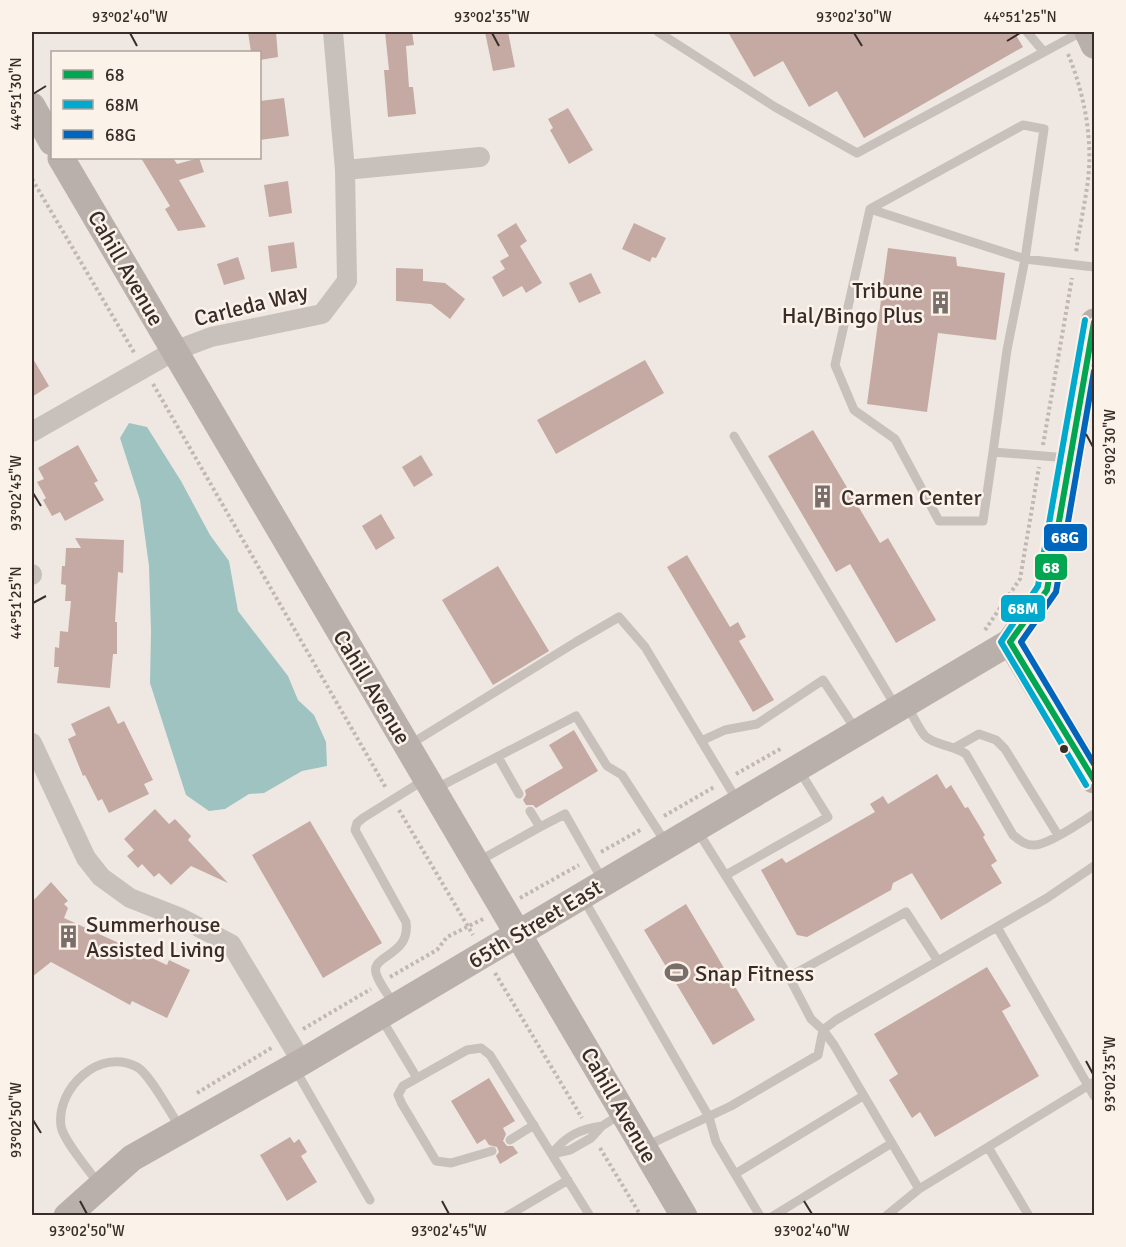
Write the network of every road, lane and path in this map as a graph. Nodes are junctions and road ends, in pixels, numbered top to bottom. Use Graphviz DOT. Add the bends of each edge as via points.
graph roads {
  1 [pos="333,32"];
  2 [pos="658,32"];
  3 [pos="1027,32"];
  4 [pos="1081,32"];
  5 [pos="1088,32"];
  6 [pos="1062,42"];
  7 [pos="1095,45"];
  8 [pos="1044,52"];
  9 [pos="32,106"];
  10 [pos="51,140"];
  11 [pos="480,156"];
  12 [pos="62,159"];
  13 [pos="345,170"];
  14 [pos="32,179"];
  15 [pos="870,209"];
  16 [pos="1025,259"];
  17 [pos="1074,264"];
  18 [pos="1095,267"];
  19 [pos="1095,322"];
  20 [pos="174,351"];
  21 [pos="144,368"];
  22 [pos="32,432"];
  23 [pos="734,435"];
  24 [pos="993,452"];
  25 [pos="1041,456"];
  26 [pos="1070,458"];
  27 [pos="980,637"];
  28 [pos="1010,642"];
  29 [pos="901,707"];
  30 [pos="858,732"];
  31 [pos="701,741"];
  32 [pos="32,743"];
  33 [pos="407,746"];
  34 [pos="956,747"];
  35 [pos="498,757"];
  36 [pos="791,757"];
  37 [pos="1095,780"];
  38 [pos="430,785"];
  39 [pos="732,792"];
  40 [pos="519,794"];
  41 [pos="393,799"];
  42 [pos="530,811"];
  43 [pos="1095,814"];
  44 [pos="653,823"];
  45 [pos="540,827"];
  46 [pos="696,828"];
  47 [pos="1058,835"];
  48 [pos="667,845"];
  49 [pos="590,859"];
  50 [pos="476,863"];
  51 [pos="1094,868"];
  52 [pos="726,875"];
  53 [pos="593,889"];
  54 [pos="503,908"];
  55 [pos="468,927"];
  56 [pos="997,927"];
  57 [pos="518,933"];
  58 [pos="484,954"];
  59 [pos="938,961"];
  60 [pos="789,977"];
  61 [pos="381,983"];
  62 [pos="388,1011"];
  63 [pos="823,1030"];
  64 [pos="288,1038"];
  65 [pos="298,1064"];
  66 [pos="417,1078"];
  67 [pos="1091,1084"];
  68 [pos="863,1096"];
  69 [pos="1095,1096"];
  70 [pos="709,1117"];
  71 [pos="613,1119"];
  72 [pos="175,1120"];
  73 [pos="534,1125"];
  74 [pos="591,1132"];
  75 [pos="510,1140"];
  76 [pos="892,1143"];
  77 [pos="988,1147"];
  78 [pos="644,1148"];
  79 [pos="492,1151"];
  80 [pos="552,1154"];
  81 [pos="735,1174"];
  82 [pos="568,1180"];
  83 [pos="100,1186"];
  84 [pos="919,1189"];
  85 [pos="370,1200"];
  86 [pos="67,1215"];
  87 [pos="507,1215"];
  88 [pos="590,1215"];
  89 [pos="641,1215"];
  90 [pos="684,1215"];
  91 [pos="760,1215"];
  92 [pos="773,1215"];
  93 [pos="886,1215"];
  94 [pos="1029,1215"];
  1 -- 13 [label="street, Carleda Way"];
  2 -- 8 [label="lane" via="775,107 857,153"];
  3 -- 8 [label="lane"];
  4 -- 6 [label="lane"];
  5 -- 7 [label="street"];
  6 -- 8 [label="lane"];
  6 -- 17 [label="path" via="1076,74 1088,130 1088,178"];
  9 -- 10 [label="street"];
  11 -- 13 [label="street"];
  12 -- 20 [label="street, Cahill Avenue"];
  13 -- 20 [label="street, Carleda Way" via="347,281 322,314 211,337"];
  14 -- 21 [label="path"];
  15 -- 16 [label="lane"];
  15 -- 16 [label="lane" via="1023,125 1044,129"];
  15 -- 24 [label="lane" via="835,365 854,410 896,439 939,521 983,522"];
  16 -- 17 [label="lane"];
  16 -- 24 [label="lane"];
  17 -- 18 [label="lane"];
  17 -- 25 [label="path"];
  19 -- 26 [label="street"];
  20 -- 21 [label="street, Carleda Way"];
  20 -- 33 [label="street, Cahill Avenue"];
  21 -- 22 [label="street, Carleda Way"];
  21 -- 41 [label="path"];
  23 -- 29 [label="lane"];
  24 -- 25 [label="lane"];
  25 -- 26 [label="lane"];
  25 -- 27 [label="path" via="1020,579"];
  26 -- 28 [label="street" via="1047,590"];
  28 -- 29 [label="street, 65th Street East"];
  28 -- 37 [label="street"];
  29 -- 30 [label="street, 65th Street East"];
  29 -- 34 [label="lane" via="926,737"];
  30 -- 31 [label="lane" via="823,680 757,724 724,730"];
  30 -- 36 [label="street, 65th Street East"];
  31 -- 33 [label="lane" via="645,647 619,617"];
  31 -- 39 [label="lane"];
  32 -- 64 [label="street" via="86,858 101,878 130,898 231,944"];
  33 -- 38 [label="street, Cahill Avenue"];
  34 -- 47 [label="lane" via="974,766 1013,835 1035,845"];
  34 -- 47 [label="lane" via="979,734 996,740"];
  35 -- 38 [label="lane"];
  35 -- 40 [label="lane"];
  35 -- 44 [label="lane" via="576,716 607,766 622,775"];
  36 -- 39 [label="street, 65th Street East"];
  36 -- 39 [label="path"];
  36 -- 52 [label="lane" via="828,817"];
  38 -- 41 [label="lane"];
  38 -- 50 [label="street, Cahill Avenue"];
  39 -- 44 [label="path"];
  39 -- 46 [label="street, 65th Street East"];
  41 -- 55 [label="path"];
  41 -- 61 [label="lane" via="357,823 356,830 406,922 407,933 401,947 377,964"];
  42 -- 45 [label="lane"];
  43 -- 47 [label="lane"];
  44 -- 48 [label="lane"];
  44 -- 49 [label="path"];
  45 -- 49 [label="lane" via="565,814"];
  45 -- 50 [label="lane"];
  46 -- 48 [label="street, 65th Street East"];
  46 -- 52 [label="lane"];
  48 -- 53 [label="street, 65th Street East"];
  49 -- 53 [label="lane"];
  49 -- 54 [label="path"];
  50 -- 54 [label="street, Cahill Avenue"];
  51 -- 56 [label="lane"];
  52 -- 60 [label="lane"];
  53 -- 57 [label="street, 65th Street East"];
  53 -- 70 [label="lane"];
  54 -- 55 [label="path"];
  54 -- 57 [label="street, Cahill Avenue"];
  55 -- 58 [label="path"];
  55 -- 61 [label="path"];
  56 -- 59 [label="lane"];
  56 -- 67 [label="lane"];
  57 -- 58 [label="street, 65th Street East"];
  57 -- 71 [label="street, Cahill Avenue"];
  58 -- 62 [label="street, 65th Street East"];
  58 -- 74 [label="path"];
  59 -- 60 [label="lane" via="906,912"];
  59 -- 63 [label="lane"];
  60 -- 63 [label="lane" via="811,1019"];
  61 -- 62 [label="lane"];
  61 -- 64 [label="path"];
  62 -- 65 [label="street, 65th Street East"];
  62 -- 66 [label="lane"];
  63 -- 68 [label="lane"];
  63 -- 70 [label="lane" via="818,1055"];
  64 -- 65 [label="street"];
  64 -- 72 [label="path"];
  65 -- 72 [label="street, 65th Street East"];
  65 -- 85 [label="lane"];
  66 -- 73 [label="lane" via="467,1050 481,1048 490,1055"];
  66 -- 79 [label="lane" via="403,1086 398,1095 436,1161 451,1162"];
  67 -- 69 [label="lane"];
  67 -- 77 [label="lane"];
  68 -- 76 [label="lane"];
  68 -- 81 [label="lane"];
  70 -- 78 [label="lane"];
  70 -- 81 [label="lane" via="716,1142"];
  71 -- 74 [label="lane"];
  71 -- 78 [label="street, Cahill Avenue"];
  72 -- 83 [label="street, 65th Street East"];
  72 -- 83 [label="lane" via="137,1067 103,1063 84,1073 62,1107 61,1128"];
  73 -- 75 [label="lane"];
  73 -- 80 [label="lane"];
  74 -- 80 [label="lane" via="570,1150"];
  74 -- 89 [label="path"];
  76 -- 84 [label="lane"];
  76 -- 92 [label="lane"];
  77 -- 84 [label="lane"];
  77 -- 94 [label="lane"];
  78 -- 90 [label="street, Cahill Avenue"];
  80 -- 82 [label="lane"];
  81 -- 91 [label="lane"];
  82 -- 87 [label="lane"];
  82 -- 88 [label="lane"];
  83 -- 86 [label="street, 65th Street East"];
  84 -- 93 [label="lane"];
}
